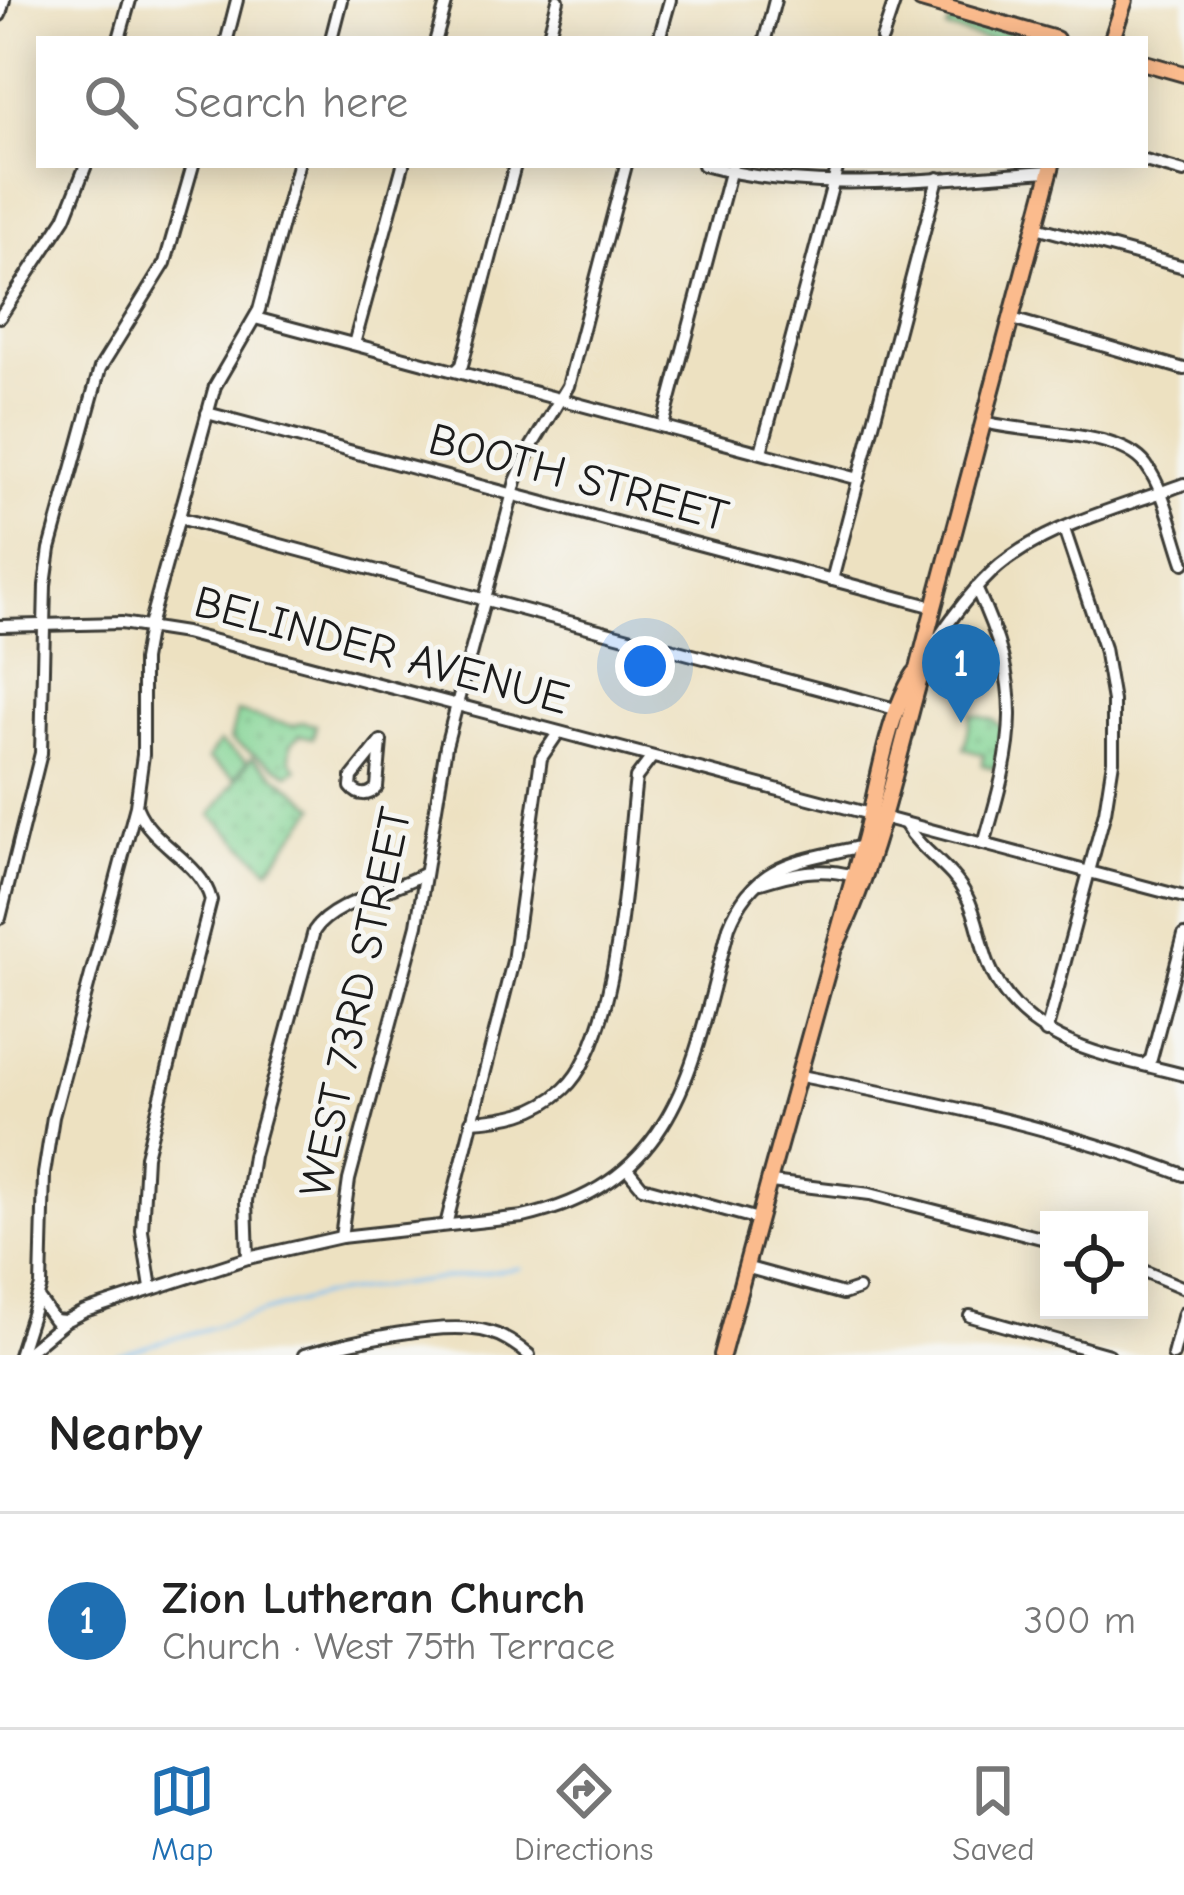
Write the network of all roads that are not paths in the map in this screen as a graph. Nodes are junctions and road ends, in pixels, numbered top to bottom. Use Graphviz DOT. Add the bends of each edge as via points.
graph roads {
  1 [pos="4,0"];
  2 [pos="130,0"];
  3 [pos="237,0"];
  4 [pos="341,0"];
  5 [pos="446,0"];
  6 [pos="558,0"];
  7 [pos="670,0"];
  8 [pos="775,0"];
  9 [pos="895,0"];
  10 [pos="921,0"];
  11 [pos="1125,0"];
  12 [pos="0,15"];
  13 [pos="120,36"];
  14 [pos="230,36"];
  15 [pos="332,36"];
  16 [pos="437,36"];
  17 [pos="549,36"];
  18 [pos="660,36"];
  19 [pos="766,36"];
  20 [pos="883,36"];
  21 [pos="1046,36"];
  22 [pos="1113,36"];
  23 [pos="1148,64"];
  24 [pos="1184,74"];
  25 [pos="1148,162"];
  26 [pos="85,168"];
  27 [pos="193,168"];
  28 [pos="297,168"];
  29 [pos="402,168"];
  30 [pos="514,168"];
  31 [pos="625,168"];
  32 [pos="837,168"];
  33 [pos="1051,168"];
  34 [pos="731,169"];
  35 [pos="1184,172"];
  36 [pos="938,178"];
  37 [pos="832,184"];
  38 [pos="1036,227"];
  39 [pos="1184,267"];
  40 [pos="0,316"];
  41 [pos="255,318"];
  42 [pos="1012,319"];
  43 [pos="354,344"];
  44 [pos="1184,369"];
  45 [pos="456,371"];
  46 [pos="562,400"];
  47 [pos="207,413"];
  48 [pos="984,422"];
  49 [pos="663,426"];
  50 [pos="761,452"];
  51 [pos="859,479"];
  52 [pos="1184,484"];
  53 [pos="1159,494"];
  54 [pos="513,495"];
  55 [pos="179,518"];
  56 [pos="1064,530"];
  57 [pos="1184,563"];
  58 [pos="832,580"];
  59 [pos="976,589"];
  60 [pos="485,600"];
  61 [pos="934,608"];
  62 [pos="0,626"];
  63 [pos="149,626"];
  64 [pos="43,627"];
  65 [pos="918,669"];
  66 [pos="457,705"];
  67 [pos="899,710"];
  68 [pos="532,726"];
  69 [pos="558,733"];
  70 [pos="381,741"];
  71 [pos="626,750"];
  72 [pos="652,757"];
  73 [pos="541,758"];
  74 [pos="636,778"];
  75 [pos="136,806"];
  76 [pos="876,817"];
  77 [pos="906,825"];
  78 [pos="147,829"];
  79 [pos="129,832"];
  80 [pos="984,844"];
  81 [pos="862,846"];
  82 [pos="1089,872"];
  83 [pos="425,873"];
  84 [pos="853,876"];
  85 [pos="761,883"];
  86 [pos="1184,897"];
  87 [pos="0,918"];
  88 [pos="1184,935"];
  89 [pos="836,945"];
  90 [pos="1046,1032"];
  91 [pos="1145,1064"];
  92 [pos="1184,1075"];
  93 [pos="801,1076"];
  94 [pos="471,1121"];
  95 [pos="628,1170"];
  96 [pos="1184,1175"];
  97 [pos="771,1182"];
  98 [pos="758,1219"];
  99 [pos="446,1225"];
  100 [pos="340,1237"];
  101 [pos="1040,1238"];
  102 [pos="248,1258"];
  103 [pos="745,1267"];
  104 [pos="1148,1273"];
  105 [pos="152,1288"];
  106 [pos="1184,1288"];
  107 [pos="858,1289"];
  108 [pos="39,1300"];
  109 [pos="1184,1313"];
  110 [pos="970,1316"];
  111 [pos="65,1321"];
  112 [pos="21,1355"];
  113 [pos="304,1355"];
  114 [pos="529,1355"];
  115 [pos="722,1355"];
  116 [pos="1109,1355"];
  117 [pos="1173,1355"];
  1 -- 12 [label="street"];
  2 -- 13 [label="street"];
  3 -- 14 [label="street"];
  4 -- 15 [label="street"];
  5 -- 16 [label="street"];
  6 -- 17 [label="street"];
  7 -- 18 [label="street"];
  8 -- 19 [label="street"];
  9 -- 20 [label="street"];
  10 -- 21 [label="main road"];
  11 -- 22 [label="main road"];
  23 -- 24 [label="main road"];
  25 -- 35 [label="street"];
  26 -- 40 [label="street" via="65,218"];
  27 -- 64 [label="street" via="165,263 93,389 50,549"];
  28 -- 41 [label="street"];
  29 -- 43 [label="street"];
  30 -- 45 [label="street"];
  31 -- 46 [label="street, WEST 73RD STREET"];
  32 -- 37 [label="street"];
  33 -- 36 [label="street"];
  33 -- 38 [label="main road"];
  34 -- 37 [label="street"];
  34 -- 49 [label="street"];
  36 -- 37 [label="street"];
  36 -- 51 [label="street"];
  37 -- 50 [label="street"];
  38 -- 39 [label="street"];
  38 -- 42 [label="main road"];
  41 -- 43 [label="street"];
  41 -- 47 [label="street"];
  42 -- 44 [label="street"];
  42 -- 48 [label="main road"];
  43 -- 45 [label="street"];
  45 -- 46 [label="street"];
  46 -- 49 [label="street"];
  46 -- 54 [label="street, WEST 73RD STREET" via="522,463"];
  47 -- 54 [label="street, BOOTH STREET"];
  47 -- 55 [label="street"];
  48 -- 53 [label="street" via="1122,447 1143,462"];
  48 -- 61 [label="main road"];
  49 -- 50 [label="street"];
  50 -- 51 [label="street"];
  51 -- 58 [label="street"];
  52 -- 53 [label="street"];
  53 -- 56 [label="street"];
  53 -- 57 [label="street"];
  54 -- 58 [label="street, BOOTH STREET"];
  54 -- 60 [label="street, WEST 73RD STREET"];
  55 -- 60 [label="street"];
  55 -- 63 [label="street"];
  56 -- 59 [label="street" via="1012,556"];
  56 -- 82 [label="street" via="1100,633 1113,701 1109,789"];
  58 -- 61 [label="street, BOOTH STREET"];
  59 -- 65 [label="street"];
  59 -- 80 [label="street" via="1004,653 1012,700 1008,755"];
  60 -- 66 [label="street, WEST 73RD STREET"];
  60 -- 67 [label="street"];
  61 -- 65 [label="main road"];
  62 -- 64 [label="street, BELINDER AVENUE"];
  63 -- 64 [label="street, BELINDER AVENUE"];
  63 -- 66 [label="street, BELINDER AVENUE"];
  63 -- 75 [label="street"];
  64 -- 87 [label="street" via="41,753"];
  65 -- 67 [label="main road"];
  65 -- 76 [label="main road"];
  66 -- 68 [label="street, BELINDER AVENUE"];
  66 -- 83 [label="street, WEST 73RD STREET"];
  67 -- 76 [label="main road"];
  68 -- 69 [label="street, BELINDER AVENUE"];
  68 -- 73 [label="street"];
  69 -- 71 [label="street, BELINDER AVENUE"];
  69 -- 73 [label="street"];
  70 -- 70 [label="street" via="352,777 355,792 376,787"];
  71 -- 72 [label="street, BELINDER AVENUE"];
  71 -- 74 [label="street"];
  72 -- 74 [label="street"];
  72 -- 76 [label="street, BELINDER AVENUE"];
  73 -- 94 [label="street" via="515,949"];
  74 -- 94 [label="street" via="611,974 587,1059 541,1106"];
  75 -- 78 [label="street"];
  75 -- 79 [label="street"];
  76 -- 77 [label="street, BELINDER AVENUE"];
  76 -- 81 [label="main road"];
  76 -- 89 [label="main road"];
  77 -- 80 [label="street, BELINDER AVENUE"];
  77 -- 90 [label="street" via="964,891 1004,992"];
  78 -- 79 [label="street"];
  78 -- 105 [label="street" via="211,900 146,1156 142,1231"];
  79 -- 108 [label="street" via="50,1132"];
  80 -- 82 [label="street, BELINDER AVENUE"];
  81 -- 84 [label="main road"];
  81 -- 85 [label="street" via="793,860"];
  82 -- 86 [label="street, BELINDER AVENUE"];
  82 -- 90 [label="street"];
  83 -- 100 [label="street, WEST 73RD STREET"];
  83 -- 102 [label="street" via="332,912 314,931 253,1156"];
  84 -- 85 [label="street" via="801,872"];
  84 -- 89 [label="main road"];
  85 -- 95 [label="street" via="729,927 679,1098"];
  88 -- 91 [label="street"];
  89 -- 93 [label="main road"];
  90 -- 91 [label="street"];
  91 -- 92 [label="street"];
  93 -- 96 [label="street" via="1020,1126"];
  93 -- 97 [label="main road"];
  94 -- 99 [label="street"];
  95 -- 98 [label="street" via="642,1187"];
  95 -- 99 [label="street" via="548,1211"];
  97 -- 98 [label="main road"];
  97 -- 101 [label="street" via="870,1194"];
  98 -- 103 [label="main road"];
  99 -- 100 [label="street"];
  100 -- 102 [label="street"];
  102 -- 105 [label="street"];
  103 -- 107 [label="street" via="843,1294"];
  103 -- 115 [label="main road"];
  104 -- 106 [label="street"];
  105 -- 111 [label="street"];
  108 -- 111 [label="street" via="54,1320"];
  108 -- 112 [label="street"];
  109 -- 117 [label="street"];
  110 -- 116 [label="street"];
  111 -- 112 [label="street"];
  113 -- 114 [label="street" via="459,1328 496,1334"];
}
